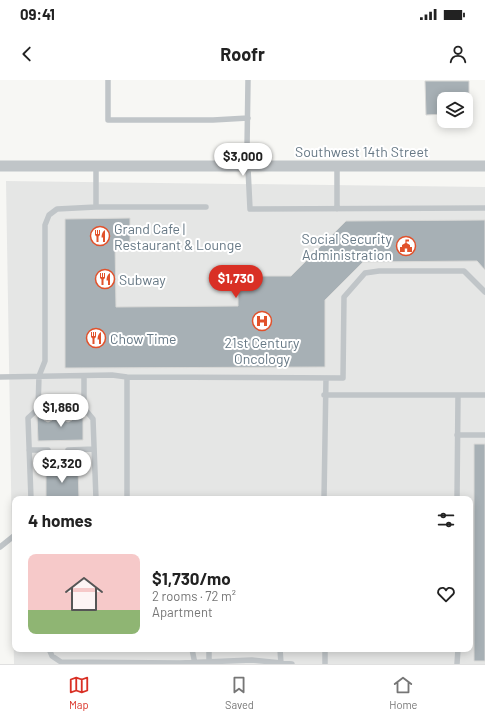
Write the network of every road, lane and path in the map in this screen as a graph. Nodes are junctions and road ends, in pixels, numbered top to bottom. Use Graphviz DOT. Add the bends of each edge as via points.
graph roads {
  1 [pos="108,80"];
  2 [pos="248,80"];
  3 [pos="248,118"];
  4 [pos="0,166"];
  5 [pos="96,166"];
  6 [pos="250,166"];
  7 [pos="337,166"];
  8 [pos="485,166"];
  9 [pos="96,207"];
  10 [pos="206,207"];
  11 [pos="485,208"];
  12 [pos="337,209"];
  13 [pos="485,292"];
  14 [pos="0,376"];
  15 [pos="39,376"];
  16 [pos="84,377"];
  17 [pos="127,377"];
  18 [pos="326,378"];
  19 [pos="324,395"];
  20 [pos="458,395"];
  21 [pos="485,395"];
  22 [pos="48,408"];
  23 [pos="68,408"];
  24 [pos="84,408"];
  25 [pos="38,409"];
  26 [pos="48,418"];
  27 [pos="68,418"];
  28 [pos="457,435"];
  29 [pos="485,435"];
  30 [pos="30,450"];
  31 [pos="48,450"];
  32 [pos="68,450"];
  33 [pos="94,450"];
  34 [pos="31,496"];
  35 [pos="96,496"];
  36 [pos="127,496"];
  37 [pos="324,496"];
  38 [pos="457,496"];
  39 [pos="12,537"];
  40 [pos="0,547"];
  41 [pos="50,652"];
  42 [pos="192,652"];
  43 [pos="209,652"];
  44 [pos="280,652"];
  45 [pos="325,652"];
  46 [pos="458,652"];
  47 [pos="209,662"];
  48 [pos="194,663"];
  49 [pos="281,664"];
  50 [pos="292,664"];
  51 [pos="325,664"];
  52 [pos="457,664"];
  1 -- 3 [label="lane" via="108,120"];
  2 -- 3 [label="lane"];
  3 -- 6 [label="lane"];
  4 -- 5 [label="street, Southwest 14th Street"];
  5 -- 6 [label="street, Southwest 14th Street"];
  5 -- 9 [label="lane"];
  6 -- 7 [label="street, Southwest 14th Street"];
  6 -- 12 [label="lane" via="250,209"];
  7 -- 8 [label="street, Southwest 14th Street"];
  7 -- 12 [label="lane"];
  9 -- 10 [label="lane"];
  9 -- 15 [label="lane" via="57,209 49,215 45,225 45,361"];
  11 -- 12 [label="lane"];
  13 -- 18 [label="lane" via="464,271 365,273 344,297 343,378"];
  14 -- 15 [label="lane"];
  15 -- 16 [label="lane"];
  15 -- 25 [label="lane"];
  16 -- 17 [label="lane"];
  16 -- 24 [label="lane"];
  17 -- 18 [label="lane"];
  17 -- 36 [label="lane"];
  18 -- 19 [label="lane"];
  19 -- 20 [label="lane"];
  19 -- 37 [label="lane"];
  20 -- 21 [label="lane"];
  20 -- 28 [label="lane"];
  22 -- 23 [label="lane"];
  22 -- 25 [label="lane"];
  22 -- 26 [label="lane"];
  23 -- 24 [label="lane"];
  23 -- 27 [label="lane"];
  24 -- 33 [label="lane" via="93,419"];
  25 -- 30 [label="lane" via="28,418"];
  28 -- 29 [label="lane"];
  28 -- 38 [label="lane"];
  30 -- 31 [label="lane"];
  30 -- 34 [label="lane"];
  32 -- 33 [label="lane"];
  33 -- 35 [label="lane"];
  39 -- 40 [label="lane"];
  41 -- 48 [label="lane" via="61,662"];
  42 -- 48 [label="lane"];
  43 -- 47 [label="lane"];
  44 -- 49 [label="lane"];
  45 -- 51 [label="lane"];
  46 -- 52 [label="lane"];
  47 -- 48 [label="lane"];
  47 -- 49 [label="lane" via="252,660"];
  49 -- 50 [label="lane"];
}
